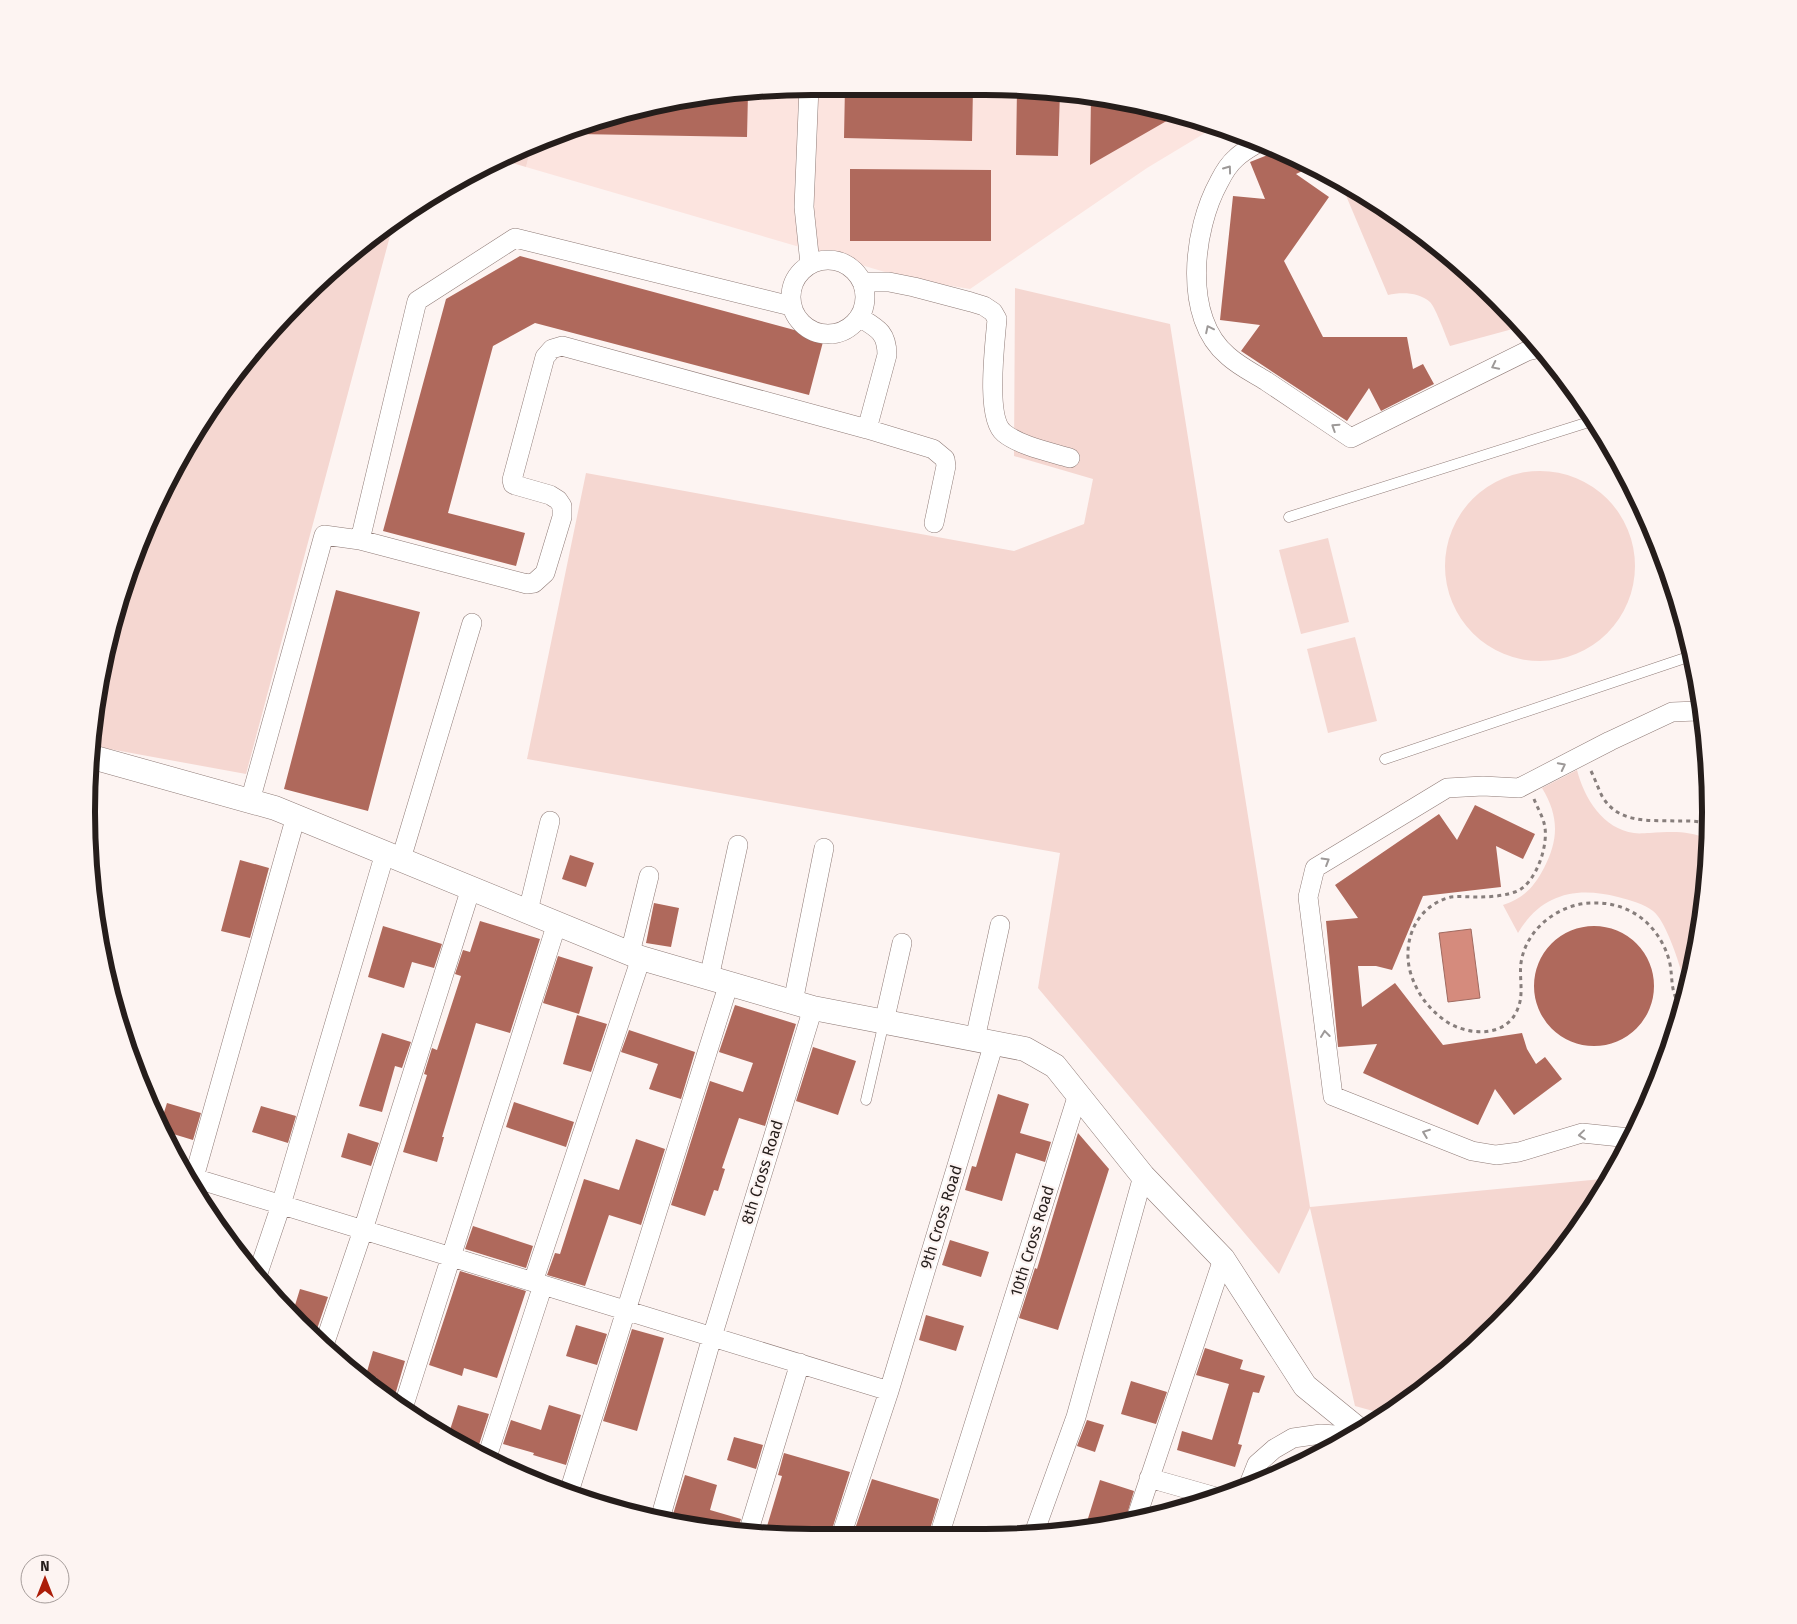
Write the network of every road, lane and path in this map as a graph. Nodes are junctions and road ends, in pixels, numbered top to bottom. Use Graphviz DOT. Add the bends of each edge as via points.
graph roads {
  1 [pos="809,95"];
  2 [pos="1252,147"];
  3 [pos="810,264"];
  4 [pos="862,282"];
  5 [pos="791,306"];
  6 [pos="859,317"];
  7 [pos="1533,350"];
  8 [pos="1586,423"];
  9 [pos="868,428"];
  10 [pos="1070,458"];
  11 [pos="1289,516"];
  12 [pos="934,522"];
  13 [pos="360,540"];
  14 [pos="472,623"];
  15 [pos="1685,658"];
  16 [pos="1695,711"];
  17 [pos="1584,754"];
  18 [pos="1385,758"];
  19 [pos="98,759"];
  20 [pos="1527,784"];
  21 [pos="250,801"];
  22 [pos="296,816"];
  23 [pos="550,821"];
  24 [pos="1702,823"];
  25 [pos="738,845"];
  26 [pos="824,848"];
  27 [pos="393,856"];
  28 [pos="649,876"];
  29 [pos="471,888"];
  30 [pos="528,911"];
  31 [pos="557,923"];
  32 [pos="1000,925"];
  33 [pos="902,943"];
  34 [pos="636,955"];
  35 [pos="719,980"];
  36 [pos="1678,999"];
  37 [pos="803,1005"];
  38 [pos="884,1022"];
  39 [pos="984,1041"];
  40 [pos="1078,1094"];
  41 [pos="866,1100"];
  42 [pos="1623,1137"];
  43 [pos="194,1175"];
  44 [pos="1143,1176"];
  45 [pos="198,1181"];
  46 [pos="281,1205"];
  47 [pos="363,1230"];
  48 [pos="450,1258"];
  49 [pos="1223,1259"];
  50 [pos="260,1268"];
  51 [pos="538,1283"];
  52 [pos="627,1311"];
  53 [pos="712,1337"];
  54 [pos="326,1339"];
  55 [pos="800,1363"];
  56 [pos="889,1391"];
  57 [pos="406,1402"];
  58 [pos="1354,1426"];
  59 [pos="1339,1435"];
  60 [pos="488,1452"];
  61 [pos="1252,1477"];
  62 [pos="1149,1478"];
  63 [pos="570,1486"];
  64 [pos="1206,1494"];
  65 [pos="1138,1512"];
  66 [pos="662,1513"];
  67 [pos="751,1526"];
  68 [pos="1036,1527"];
  69 [pos="843,1529"];
  70 [pos="941,1529"];
  1 -- 3 [label="street" via="804,207"];
  7 -- 2 [label="street, one-way" via="1351,438 1227,356 1211,334 1199,303 1198,248 1214,190 1236,158"];
  3 -- 4 [label="street" via="835,260 846,264"];
  3 -- 5 [label="street" via="793,282"];
  4 -- 6 [label="street" via="864,306"];
  4 -- 10 [label="street" via="889,282 914,287 984,306 993,312 997,320 993,390 996,423 1013,439"];
  5 -- 6 [label="street" via="805,327 828,334 841,332"];
  5 -- 13 [label="street" via="515,238 418,301"];
  6 -- 9 [label="street" via="877,328 887,344"];
  8 -- 11 [label="lane"];
  9 -- 12 [label="street" via="940,453 946,466"];
  9 -- 13 [label="street" via="562,346 544,356 512,480 515,485 550,495 562,506 562,517 545,573 534,584"];
  13 -- 21 [label="street" via="325,535"];
  14 -- 27 [label="street"];
  15 -- 18 [label="lane"];
  16 -- 17 [label="street" via="1672,712"];
  20 -- 17 [label="street, one-way"];
  17 -- 24 [label="path" via="1602,796 1619,813 1641,820"];
  19 -- 21 [label="street"];
  20 -- 36 [label="path" via="1545,824 1544,850 1535,873 1518,891 1492,897 1451,898 1423,914 1411,932 1408,954 1412,978 1422,999 1455,1027 1472,1032 1500,1028 1518,1009 1521,962 1539,927 1566,908 1599,902 1627,909 1651,926 1666,951 1671,986"];
  42 -- 20 [label="street, one-way" via="1582,1134 1519,1152 1496,1155 1472,1151 1333,1096 1308,898 1315,868 1447,788 1519,788"];
  21 -- 22 [label="street"];
  22 -- 27 [label="street"];
  22 -- 43 [label="street"];
  23 -- 30 [label="street"];
  25 -- 35 [label="street"];
  26 -- 37 [label="street, 8th Cross Road"];
  27 -- 29 [label="street"];
  27 -- 46 [label="street"];
  28 -- 34 [label="street"];
  29 -- 30 [label="street"];
  29 -- 47 [label="street"];
  30 -- 31 [label="street"];
  31 -- 34 [label="street"];
  31 -- 48 [label="street"];
  32 -- 39 [label="street, 9th Cross Road"];
  33 -- 38 [label="street"];
  34 -- 35 [label="street"];
  34 -- 51 [label="street"];
  35 -- 37 [label="street"];
  35 -- 52 [label="street"];
  37 -- 38 [label="street"];
  37 -- 53 [label="street, 8th Cross Road"];
  38 -- 39 [label="street"];
  38 -- 41 [label="lane"];
  39 -- 40 [label="street" via="1025,1049 1055,1066"];
  39 -- 56 [label="street, 9th Cross Road"];
  40 -- 44 [label="street"];
  40 -- 70 [label="street, 10th Cross Road"];
  44 -- 49 [label="street"];
  44 -- 68 [label="street" via="1076,1417"];
  45 -- 46 [label="street"];
  46 -- 47 [label="street"];
  46 -- 50 [label="street"];
  47 -- 48 [label="street"];
  47 -- 54 [label="street"];
  48 -- 51 [label="street"];
  48 -- 57 [label="street"];
  49 -- 58 [label="street" via="1305,1386"];
  49 -- 62 [label="street"];
  51 -- 52 [label="street"];
  51 -- 60 [label="street"];
  52 -- 53 [label="street"];
  52 -- 63 [label="street"];
  53 -- 55 [label="street"];
  53 -- 66 [label="street, 8th Cross Road"];
  55 -- 56 [label="street"];
  55 -- 67 [label="street"];
  56 -- 69 [label="street, 9th Cross Road"];
  59 -- 61 [label="street" via="1293,1438 1257,1464"];
  62 -- 64 [label="street"];
  62 -- 65 [label="street"];
}
